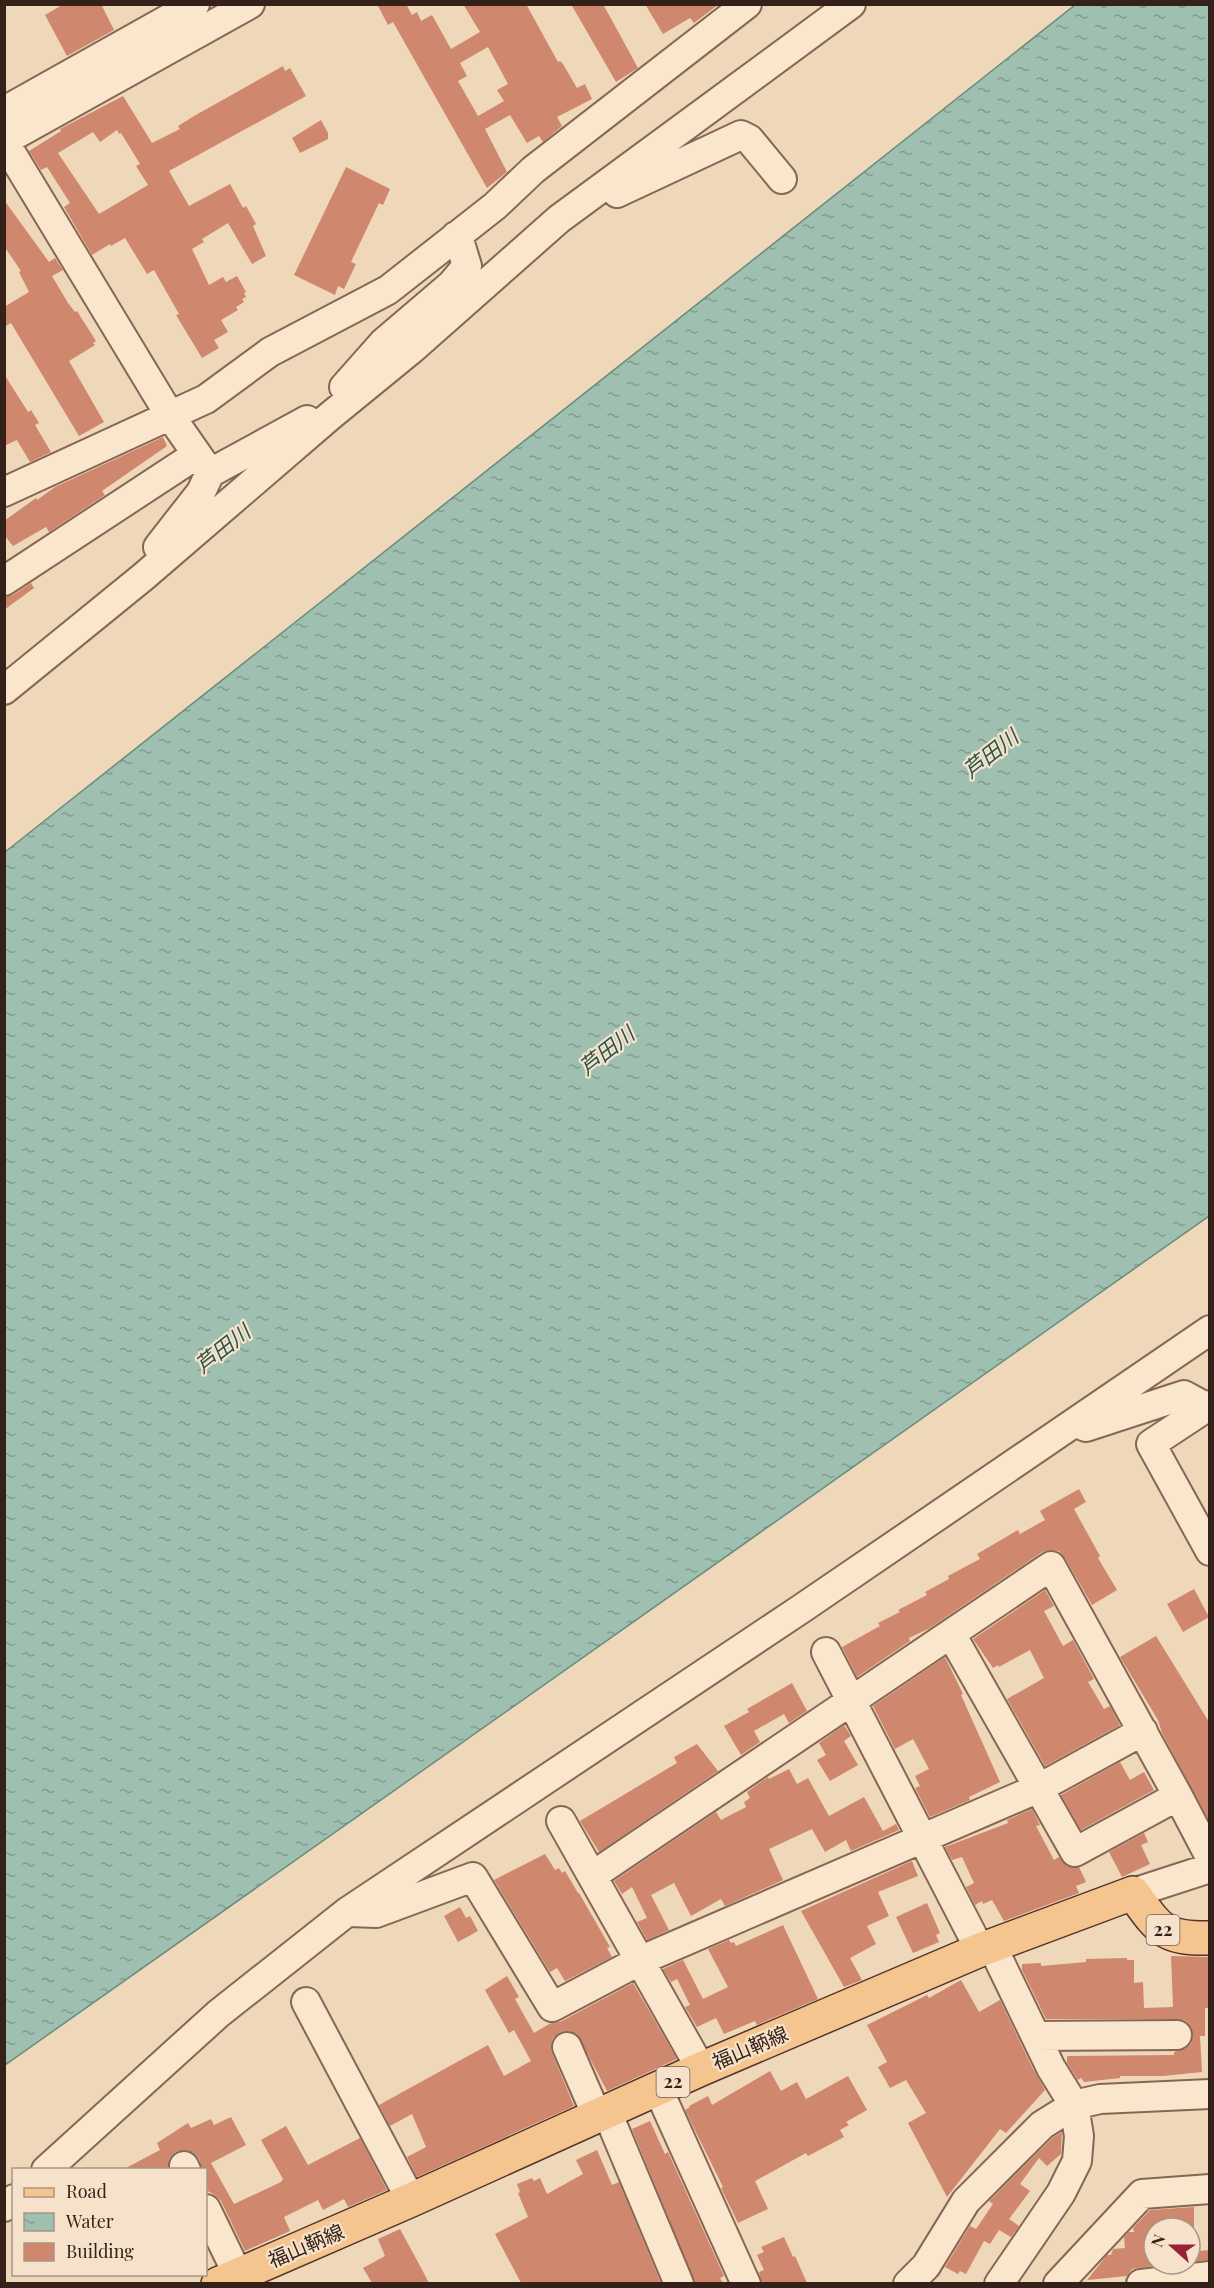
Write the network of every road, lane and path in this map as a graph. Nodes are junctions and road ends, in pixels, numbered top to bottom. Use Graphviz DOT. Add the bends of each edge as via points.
graph roads {
  1 [pos="250,4"];
  2 [pos="747,4"];
  3 [pos="851,4"];
  4 [pos="202,14"];
  5 [pos="4,111"];
  6 [pos="5,141"];
  7 [pos="782,179"];
  8 [pos="608,182"];
  9 [pos="456,236"];
  10 [pos="169,414"];
  11 [pos="330,416"];
  12 [pos="203,464"];
  13 [pos="4,492"];
  14 [pos="143,577"];
  15 [pos="4,581"];
  16 [pos="4,690"];
  17 [pos="1209,1330"];
  18 [pos="1208,1406"];
  19 [pos="1073,1422"];
  20 [pos="1209,1551"];
  21 [pos="951,1634"];
  22 [pos="826,1652"];
  23 [pos="852,1700"];
  24 [pos="1143,1731"];
  25 [pos="1039,1788"];
  26 [pos="1178,1796"];
  27 [pos="561,1821"];
  28 [pos="923,1838"];
  29 [pos="1209,1857"];
  30 [pos="1209,1868"];
  31 [pos="592,1876"];
  32 [pos="1133,1893"];
  33 [pos="347,1912"];
  34 [pos="1209,1938"];
  35 [pos="986,1948"];
  36 [pos="639,1961"];
  37 [pos="306,2002"];
  38 [pos="1177,2035"];
  39 [pos="1036,2036"];
  40 [pos="567,2047"];
  41 [pos="701,2069"];
  42 [pos="658,2089"];
  43 [pos="1209,2094"];
  44 [pos="1071,2100"];
  45 [pos="602,2114"];
  46 [pos="47,2168"];
  47 [pos="1209,2189"];
  48 [pos="411,2200"];
  49 [pos="207,2213"];
  50 [pos="1209,2276"];
  51 [pos="228,2279"];
  52 [pos="679,2283"];
  53 [pos="746,2283"];
  54 [pos="908,2283"];
  55 [pos="999,2283"];
  56 [pos="1058,2283"];
  57 [pos="1141,2283"];
  1 -- 4 [label="street"];
  2 -- 9 [label="street" via="533,170"];
  3 -- 8 [label="street"];
  4 -- 5 [label="street"];
  4 -- 6 [label="street"];
  6 -- 10 [label="street"];
  7 -- 8 [label="street" via="749,139 741,135 617,193"];
  8 -- 11 [label="street" via="559,219"];
  9 -- 10 [label="street" via="388,290 270,352 206,399"];
  9 -- 11 [label="street" via="467,266 451,285 383,343 339,393"];
  10 -- 12 [label="street"];
  10 -- 13 [label="street"];
  11 -- 12 [label="street" via="306,420"];
  11 -- 14 [label="street"];
  12 -- 14 [label="street" via="201,492 149,559"];
  12 -- 15 [label="street"];
  14 -- 16 [label="street"];
  17 -- 19 [label="street"];
  18 -- 19 [label="street" via="1184,1395 1086,1427"];
  18 -- 20 [label="street" via="1151,1444"];
  19 -- 33 [label="street"];
  21 -- 23 [label="street"];
  21 -- 24 [label="street" via="1051,1566"];
  21 -- 25 [label="street"];
  22 -- 23 [label="street"];
  23 -- 28 [label="street"];
  23 -- 31 [label="street"];
  24 -- 25 [label="street"];
  24 -- 26 [label="street"];
  25 -- 26 [label="street" via="1075,1851"];
  25 -- 28 [label="street"];
  26 -- 29 [label="street"];
  27 -- 31 [label="street"];
  28 -- 35 [label="street"];
  28 -- 36 [label="street"];
  30 -- 32 [label="street"];
  31 -- 36 [label="street"];
  32 -- 34 [label="main road, 22" via="1154,1923 1168,1934"];
  32 -- 35 [label="main road, 福山鞆線 / 22"];
  33 -- 36 [label="street" via="376,1913 473,1877 552,2007"];
  33 -- 46 [label="street" via="218,2014"];
  35 -- 39 [label="street"];
  35 -- 41 [label="main road, 福山鞆線 / 22"];
  36 -- 41 [label="street"];
  37 -- 48 [label="street"];
  38 -- 39 [label="street"];
  39 -- 44 [label="street"];
  40 -- 45 [label="street"];
  41 -- 42 [label="main road, 福山鞆線 / 22"];
  42 -- 45 [label="main road, 福山鞆線 / 22"];
  42 -- 53 [label="street"];
  43 -- 44 [label="street"];
  44 -- 54 [label="street" via="966,2201 926,2265"];
  44 -- 55 [label="street" via="1079,2136 1077,2161 1061,2193"];
  45 -- 48 [label="main road, 福山鞆線 / 22"];
  45 -- 52 [label="street"];
  47 -- 56 [label="street" via="1142,2194"];
  48 -- 51 [label="main road, 福山鞆線 / 22"];
  49 -- 51 [label="street"];
  50 -- 57 [label="street"];
}
